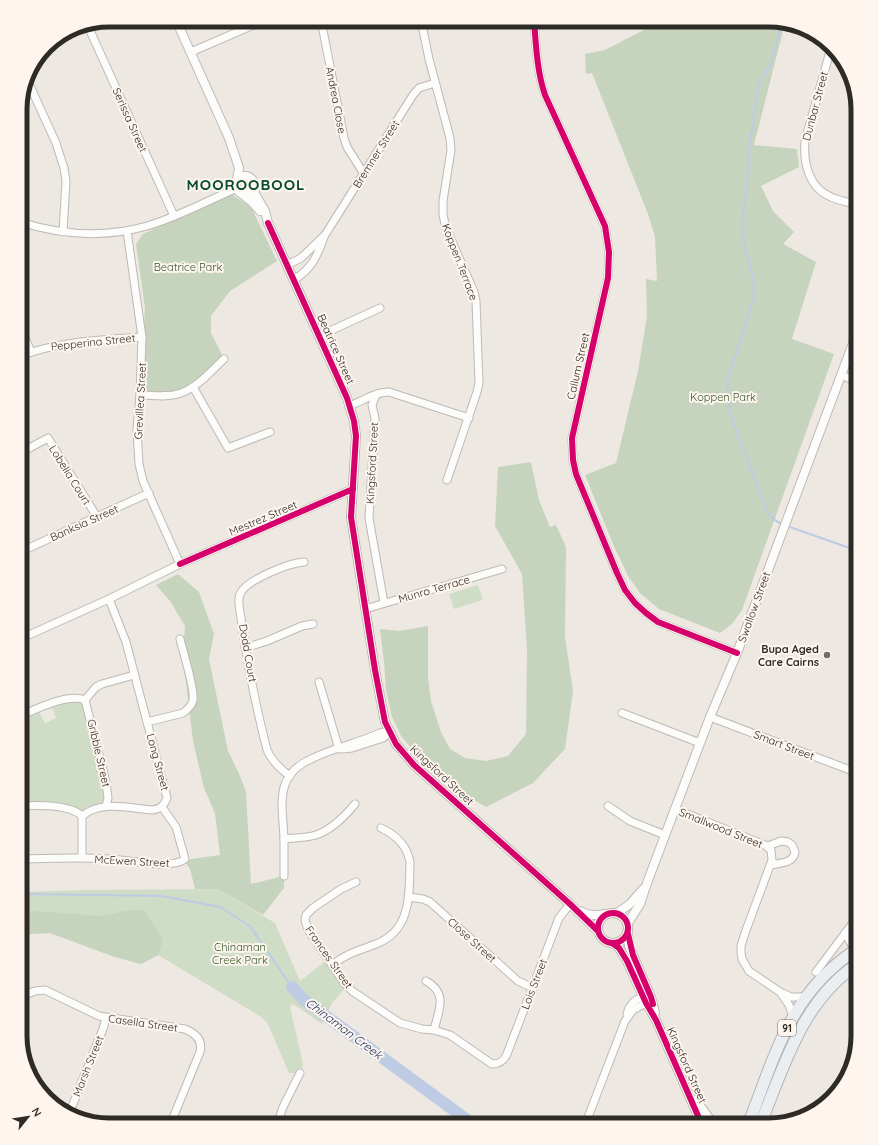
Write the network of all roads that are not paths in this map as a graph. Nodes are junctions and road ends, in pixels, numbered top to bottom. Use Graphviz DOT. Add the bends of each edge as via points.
graph roads {
  1 [pos="179,27"];
  2 [pos="249,27"];
  3 [pos="322,27"];
  4 [pos="422,27"];
  5 [pos="535,27"];
  6 [pos="90,30"];
  7 [pos="191,52"];
  8 [pos="829,53"];
  9 [pos="434,83"];
  10 [pos="30,87"];
  11 [pos="229,138"];
  12 [pos="364,174"];
  13 [pos="248,176"];
  14 [pos="239,187"];
  15 [pos="254,188"];
  16 [pos="851,203"];
  17 [pos="174,216"];
  18 [pos="268,223"];
  19 [pos="27,224"];
  20 [pos="127,231"];
  21 [pos="63,232"];
  22 [pos="325,235"];
  23 [pos="287,265"];
  24 [pos="294,280"];
  25 [pos="380,308"];
  26 [pos="319,336"];
  27 [pos="142,337"];
  28 [pos="27,343"];
  29 [pos="851,349"];
  30 [pos="31,352"];
  31 [pos="27,353"];
  32 [pos="224,359"];
  33 [pos="841,375"];
  34 [pos="851,379"];
  35 [pos="193,387"];
  36 [pos="140,395"];
  37 [pos="376,395"];
  38 [pos="350,406"];
  39 [pos="469,418"];
  40 [pos="270,432"];
  41 [pos="27,449"];
  42 [pos="447,480"];
  43 [pos="352,489"];
  44 [pos="149,493"];
  45 [pos="97,517"];
  46 [pos="27,549"];
  47 [pos="304,562"];
  48 [pos="180,564"];
  49 [pos="502,569"];
  50 [pos="109,599"];
  51 [pos="384,603"];
  52 [pos="366,609"];
  53 [pos="313,624"];
  54 [pos="27,636"];
  55 [pos="180,639"];
  56 [pos="245,648"];
  57 [pos="737,653"];
  58 [pos="134,675"];
  59 [pos="319,682"];
  60 [pos="85,700"];
  61 [pos="27,713"];
  62 [pos="622,713"];
  63 [pos="710,717"];
  64 [pos="147,722"];
  65 [pos="390,731"];
  66 [pos="700,743"];
  67 [pos="339,749"];
  68 [pos="851,770"];
  69 [pos="290,776"];
  70 [pos="355,804"];
  71 [pos="27,806"];
  72 [pos="106,806"];
  73 [pos="608,806"];
  74 [pos="162,807"];
  75 [pos="675,809"];
  76 [pos="82,816"];
  77 [pos="381,828"];
  78 [pos="665,835"];
  79 [pos="284,839"];
  80 [pos="768,846"];
  81 [pos="82,858"];
  82 [pos="27,859"];
  83 [pos="771,865"];
  84 [pos="284,876"];
  85 [pos="356,882"];
  86 [pos="647,883"];
  87 [pos="409,896"];
  88 [pos="570,904"];
  89 [pos="617,913"];
  90 [pos="607,914"];
  91 [pos="628,923"];
  92 [pos="851,926"];
  93 [pos="598,931"];
  94 [pos="846,933"];
  95 [pos="628,934"];
  96 [pos="851,940"];
  97 [pos="612,943"];
  98 [pos="851,953"];
  99 [pos="332,965"];
  100 [pos="851,970"];
  101 [pos="816,972"];
  102 [pos="426,980"];
  103 [pos="533,988"];
  104 [pos="780,992"];
  105 [pos="27,994"];
  106 [pos="805,997"];
  107 [pos="647,999"];
  108 [pos="793,1016"];
  109 [pos="106,1018"];
  110 [pos="434,1030"];
  111 [pos="497,1064"];
  112 [pos="300,1073"];
  113 [pos="685,1084"];
  114 [pos="71,1109"];
  115 [pos="173,1118"];
  116 [pos="279,1118"];
  117 [pos="588,1118"];
  118 [pos="699,1118"];
  119 [pos="709,1118"];
  120 [pos="751,1118"];
  121 [pos="763,1118"];
  1 -- 7 [label="street"];
  2 -- 7 [label="street"];
  3 -- 12 [label="street, Andrea Close" via="344,138"];
  4 -- 9 [label="street, Koppen Terrace"];
  5 -- 57 [label="street, Callum Street" via="542,85 601,214 608,239 608,278 572,438 576,474 617,574 635,603 658,622"];
  6 -- 17 [label="street, Serissa Street"];
  7 -- 11 [label="street"];
  8 -- 16 [label="street, Dunbar Street" via="805,141 805,161 812,181 824,194"];
  9 -- 12 [label="street, Bremner Street" via="419,88"];
  9 -- 39 [label="street, Koppen Terrace" via="451,150 443,215 446,228 474,292 477,310 479,383"];
  10 -- 21 [label="street" via="56,143 64,168 66,181"];
  11 -- 13 [label="street" via="239,152"];
  11 -- 14 [label="street" via="239,168"];
  12 -- 22 [label="street, Bremner Street"];
  13 -- 14 [label="street" via="242,176"];
  13 -- 15 [label="street, Beatrice Street" via="255,182"];
  14 -- 15 [label="street" via="251,193"];
  14 -- 17 [label="street"];
  14 -- 18 [label="street, Beatrice Street"];
  15 -- 18 [label="street, Beatrice Street"];
  17 -- 20 [label="street"];
  18 -- 23 [label="street, Beatrice Street"];
  19 -- 21 [label="street"];
  20 -- 21 [label="street" via="83,234"];
  20 -- 27 [label="street, Grevillea Street"];
  22 -- 23 [label="street, Bremner Street" via="301,258"];
  22 -- 24 [label="street, Bremner Street" via="309,269"];
  23 -- 24 [label="street, Beatrice Street"];
  24 -- 26 [label="street, Beatrice Street"];
  25 -- 26 [label="street"];
  26 -- 38 [label="street, Beatrice Street"];
  27 -- 30 [label="street, Pepperina Street" via="63,344"];
  27 -- 36 [label="street, Grevillea Street"];
  28 -- 30 [label="street"];
  29 -- 33 [label="street, Swallow Street"];
  30 -- 31 [label="street, Pepperina Street"];
  32 -- 35 [label="street"];
  33 -- 34 [label="street"];
  33 -- 57 [label="street, Swallow Street"];
  35 -- 36 [label="street" via="180,394"];
  35 -- 40 [label="street" via="228,448"];
  36 -- 44 [label="street, Grevillea Street" via="137,448 143,481"];
  37 -- 38 [label="street"];
  37 -- 39 [label="street" via="383,392 397,394"];
  37 -- 51 [label="street, Kingsford Street" via="372,405 375,418 369,518"];
  38 -- 43 [label="street, Beatrice Street" via="356,436"];
  39 -- 42 [label="street, Koppen Terrace"];
  41 -- 45 [label="street, Lobelia Court" via="48,438"];
  43 -- 48 [label="street, Mestrez Street"];
  43 -- 52 [label="street, Kingsford Street" via="351,517"];
  44 -- 45 [label="street, Banksia Street"];
  44 -- 48 [label="street, Grevillea Street"];
  45 -- 46 [label="street, Banksia Street"];
  47 -- 56 [label="street, Dodd Court" via="291,564 244,587 239,601"];
  48 -- 50 [label="street, Mestrez Street"];
  49 -- 51 [label="street, Munro Terrace"];
  50 -- 54 [label="street, Mestrez Street"];
  50 -- 58 [label="street, Long Street" via="123,633"];
  51 -- 52 [label="street, Munro Terrace"];
  52 -- 65 [label="street, Kingsford Street" via="382,709"];
  53 -- 56 [label="street"];
  55 -- 64 [label="street" via="193,700 184,713"];
  56 -- 69 [label="street, Dodd Court" via="267,750 278,767"];
  57 -- 63 [label="street, Swallow Street"];
  58 -- 60 [label="street" via="102,684"];
  58 -- 64 [label="street, Long Street"];
  59 -- 67 [label="street"];
  60 -- 61 [label="street" via="69,698"];
  60 -- 72 [label="street, Gribble Street" via="106,782"];
  62 -- 66 [label="street"];
  63 -- 66 [label="street, Swallow Street"];
  63 -- 68 [label="street, Smart Street"];
  64 -- 74 [label="street, Long Street" via="167,793"];
  65 -- 67 [label="street" via="374,742"];
  65 -- 88 [label="street, Kingsford Street" via="396,744 414,765"];
  66 -- 75 [label="street, Swallow Street"];
  67 -- 69 [label="street" via="306,761"];
  69 -- 79 [label="street" via="281,798"];
  70 -- 79 [label="street" via="325,831 311,836"];
  71 -- 76 [label="street" via="52,806 77,812"];
  72 -- 74 [label="street, Long Street" via="152,810"];
  72 -- 76 [label="street, Long Street" via="94,808"];
  73 -- 78 [label="street" via="630,821"];
  74 -- 81 [label="street, McEwen Street" via="176,827 185,859 183,861 150,864"];
  75 -- 78 [label="street, Swallow Street"];
  75 -- 80 [label="street, Smallwood Street"];
  76 -- 81 [label="street"];
  77 -- 87 [label="street" via="404,844 409,855"];
  78 -- 86 [label="street, Swallow Street"];
  79 -- 84 [label="street"];
  80 -- 83 [label="street, Smallwood Street" via="772,854"];
  80 -- 83 [label="street, Smallwood Street" via="781,841 788,842 795,852 793,859"];
  81 -- 82 [label="street, McEwen Street"];
  83 -- 104 [label="street, Smallwood Street" via="745,933 741,952 749,970"];
  85 -- 99 [label="street, Frances Street" via="341,889 306,915 305,925"];
  86 -- 89 [label="street, Swallow Street" via="630,904"];
  86 -- 91 [label="street, Swallow Street" via="640,904"];
  87 -- 99 [label="street" via="403,920 393,934 379,943 346,955"];
  87 -- 103 [label="street, Close Street" via="430,902 518,981"];
  88 -- 90 [label="street, Kingsford Street" via="589,915"];
  88 -- 93 [label="street, Kingsford Street"];
  88 -- 103 [label="street, Lois Street" via="559,918"];
  89 -- 90 [label="street"];
  89 -- 91 [label="street"];
  90 -- 93 [label="street" via="599,921"];
  91 -- 95 [label="street"];
  92 -- 94 [label="street"];
  93 -- 97 [label="street" via="603,939"];
  94 -- 96 [label="street"];
  94 -- 101 [label="street"];
  95 -- 97 [label="street" via="621,941"];
  95 -- 107 [label="street, Kingsford Street" via="632,955"];
  97 -- 107 [label="street, Kingsford Street" via="625,957"];
  98 -- 106 [label="main road, 91" via="832,967"];
  99 -- 110 [label="street, Frances Street" via="352,991 391,1018 407,1026"];
  100 -- 121 [label="main road, 91" via="834,984 801,1026"];
  102 -- 110 [label="street" via="436,987 441,1000"];
  103 -- 111 [label="street, Lois Street" via="507,1054 502,1062"];
  104 -- 106 [label="street, Smallwood Street" via="791,997"];
  104 -- 108 [label="street, Smallwood Street"];
  105 -- 109 [label="street, Casella Street" via="45,990"];
  106 -- 108 [label="main road, 91"];
  107 -- 113 [label="street, Kingsford Street"];
  107 -- 117 [label="street" via="633,1010 625,1021"];
  108 -- 120 [label="main road, 91"];
  109 -- 114 [label="street, Marsh Street" via="104,1029"];
  109 -- 115 [label="street, Casella Street" via="185,1029 198,1038 200,1052"];
  110 -- 111 [label="street, Frances Street" via="450,1035 487,1061"];
  112 -- 116 [label="street"];
  113 -- 118 [label="street, Kingsford Street"];
  113 -- 119 [label="street"];
}
